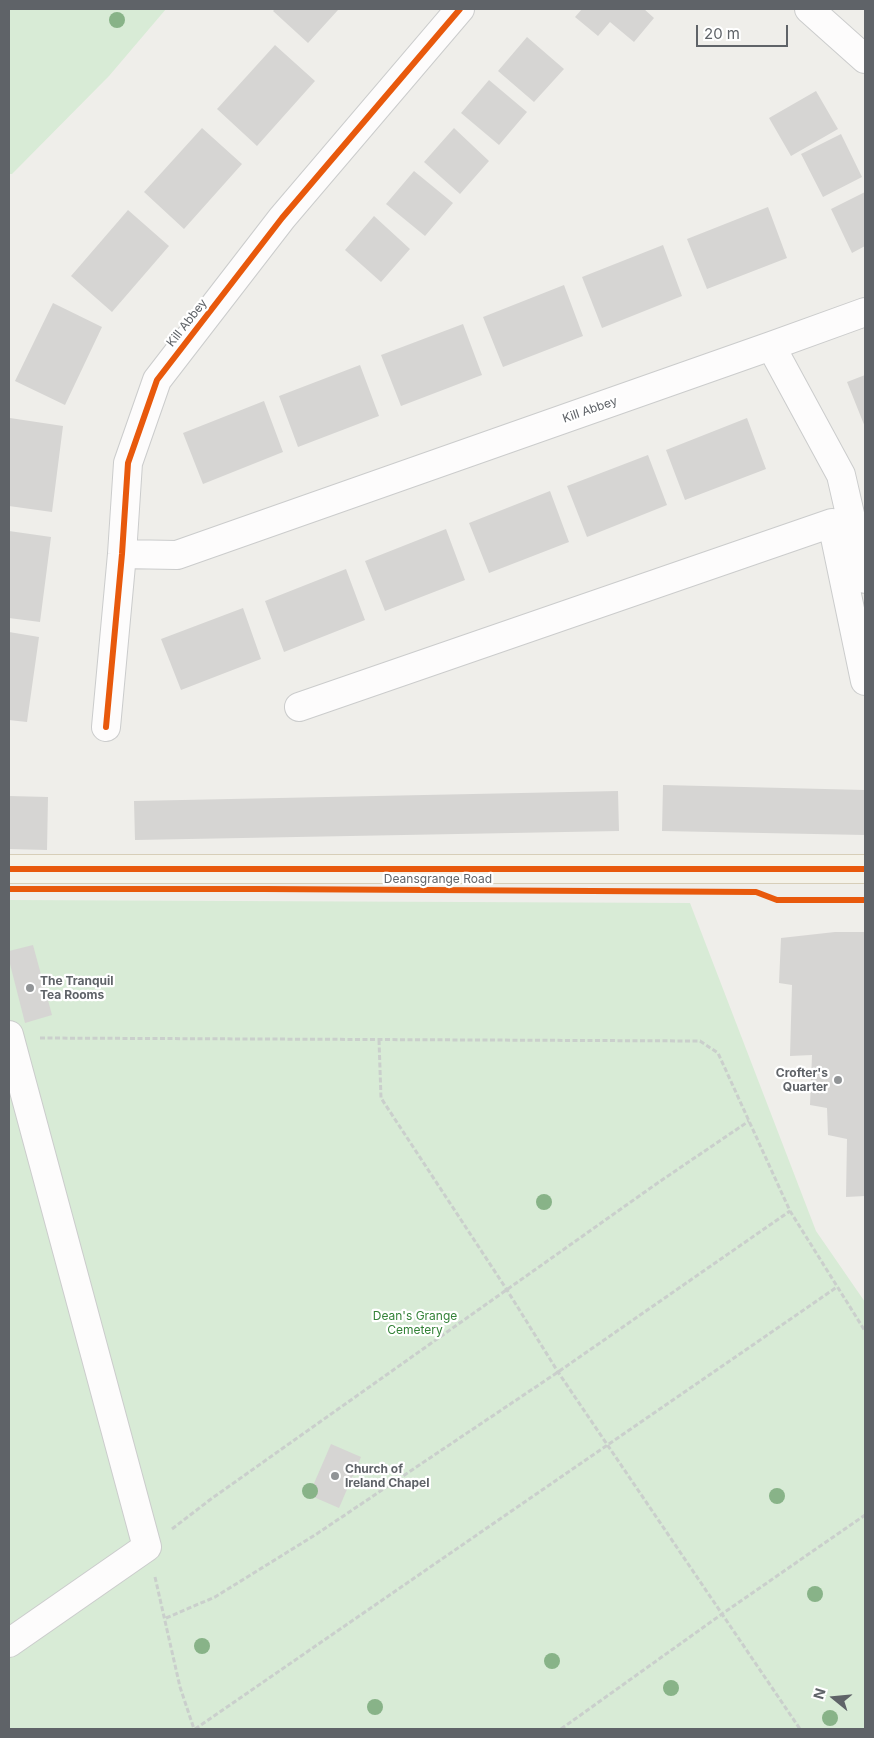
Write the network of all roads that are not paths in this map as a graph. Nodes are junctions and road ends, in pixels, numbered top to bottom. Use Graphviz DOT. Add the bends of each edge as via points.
graph roads {
  1 [pos="460,9"];
  2 [pos="809,9"];
  3 [pos="865,59"];
  4 [pos="865,312"];
  5 [pos="771,346"];
  6 [pos="122,554"];
  7 [pos="865,579"];
  8 [pos="865,680"];
  9 [pos="299,707"];
  10 [pos="106,727"];
  11 [pos="9,869"];
  12 [pos="865,869"];
  13 [pos="9,1037"];
  14 [pos="9,1642"];
  1 -- 6 [label="street, Kill Abbey" via="282,218 156,380 128,463"];
  2 -- 3 [label="street"];
  4 -- 5 [label="street, Kill Abbey"];
  5 -- 6 [label="street, Kill Abbey" via="177,555"];
  5 -- 7 [label="street" via="841,475"];
  6 -- 10 [label="street, Kill Abbey"];
  8 -- 9 [label="street" via="832,524"];
  11 -- 12 [label="main road, Deansgrange Road"];
  13 -- 14 [label="street" via="147,1547"];
}
